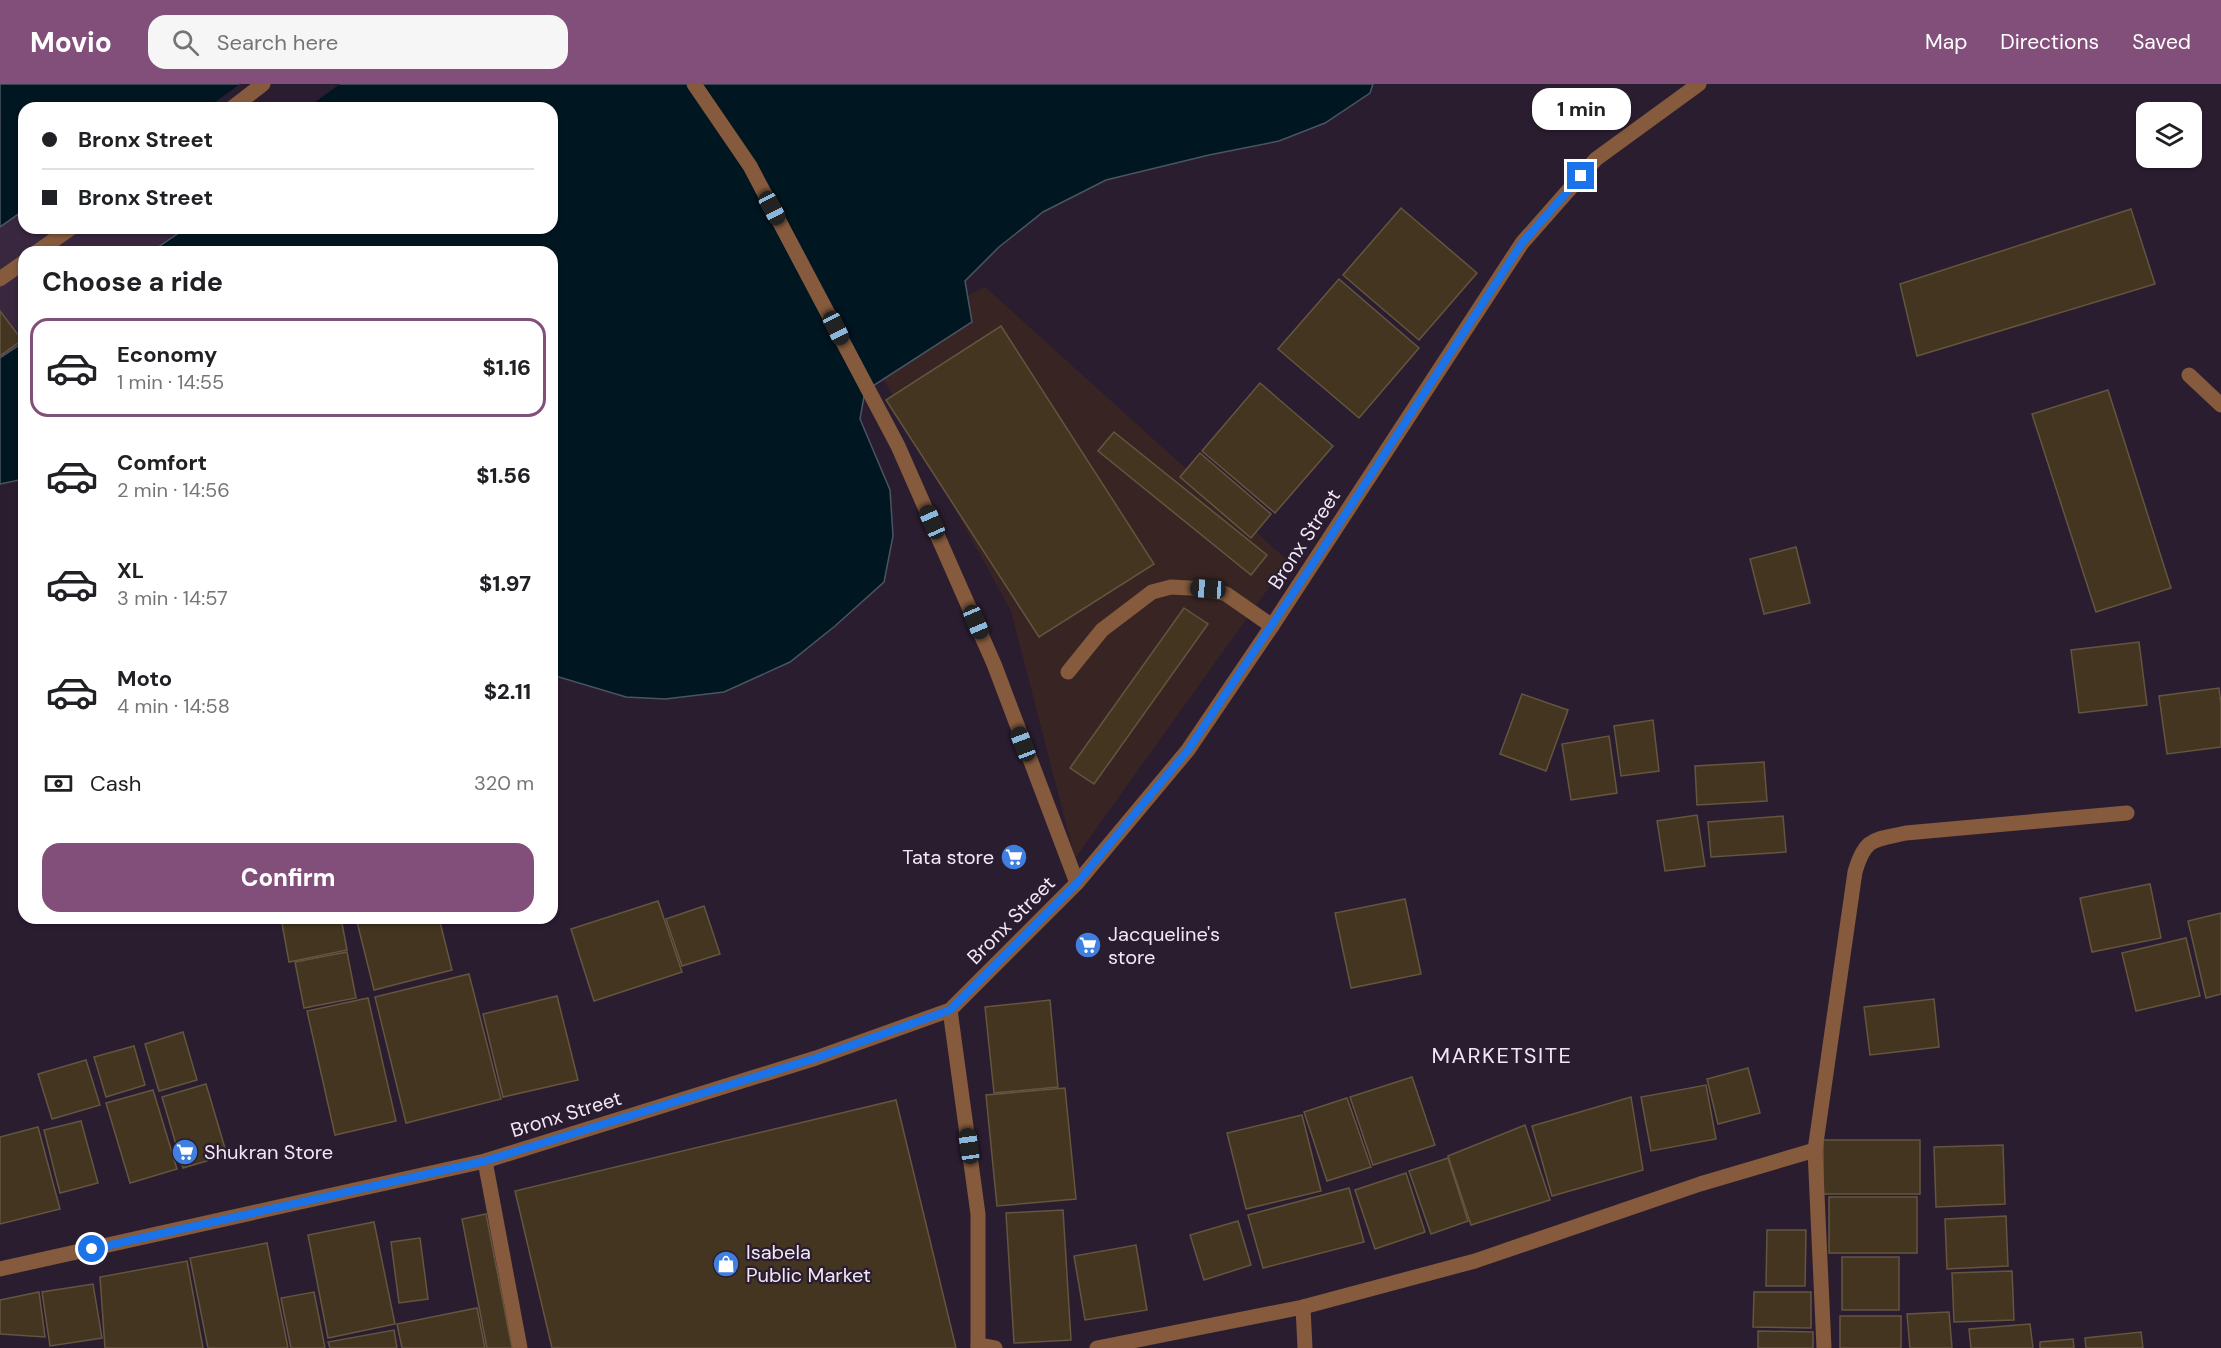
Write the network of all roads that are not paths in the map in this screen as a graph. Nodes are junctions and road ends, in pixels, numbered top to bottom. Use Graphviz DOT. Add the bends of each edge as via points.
graph roads {
  1 [pos="263,84"];
  2 [pos="694,84"];
  3 [pos="1699,84"];
  4 [pos="240,102"];
  5 [pos="62,234"];
  6 [pos="46,246"];
  7 [pos="18,266"];
  8 [pos="0,279"];
  9 [pos="2189,375"];
  10 [pos="2221,405"];
  11 [pos="1272,626"];
  12 [pos="1068,672"];
  13 [pos="2127,813"];
  14 [pos="1077,883"];
  15 [pos="950,1010"];
  16 [pos="1815,1150"];
  17 [pos="485,1161"];
  18 [pos="0,1269"];
  19 [pos="1303,1307"];
  20 [pos="978,1347"];
  21 [pos="520,1348"];
  22 [pos="995,1348"];
  23 [pos="1096,1348"];
  24 [pos="1305,1348"];
  25 [pos="1824,1348"];
  1 -- 4 [label="street"];
  2 -- 14 [label="street" via="750,166 898,446 994,664"];
  3 -- 11 [label="street, Bronx Street" via="1596,159 1522,243"];
  5 -- 6 [label="street"];
  7 -- 8 [label="street"];
  9 -- 10 [label="street"];
  11 -- 12 [label="street" via="1226,594 1171,587 1152,592 1102,630"];
  11 -- 14 [label="street, Bronx Street" via="1188,750"];
  13 -- 16 [label="street" via="1906,833 1870,841 1855,872"];
  14 -- 15 [label="street, Bronx Street"];
  15 -- 17 [label="street, Bronx Street" via="816,1058"];
  15 -- 20 [label="street" via="978,1214"];
  16 -- 19 [label="street" via="1700,1184 1475,1261"];
  16 -- 25 [label="street"];
  17 -- 18 [label="street, Bronx Street"];
  17 -- 21 [label="street"];
  19 -- 23 [label="street"];
  19 -- 24 [label="street"];
  20 -- 22 [label="street"];
}
